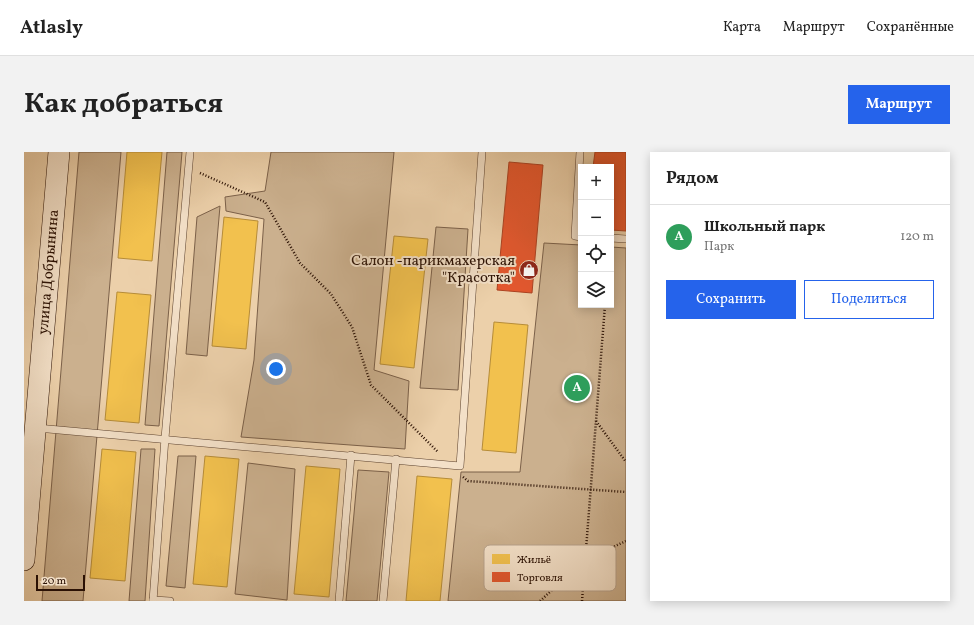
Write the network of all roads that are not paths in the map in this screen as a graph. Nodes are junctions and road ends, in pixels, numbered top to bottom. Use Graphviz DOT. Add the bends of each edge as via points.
graph roads {
  1 [pos="58,152"];
  2 [pos="190,152"];
  3 [pos="482,152"];
  4 [pos="580,152"];
  5 [pos="578,236"];
  6 [pos="614,238"];
  7 [pos="626,240"];
  8 [pos="35,428"];
  9 [pos="164,438"];
  10 [pos="350,455"];
  11 [pos="396,460"];
  12 [pos="24,560"];
  13 [pos="153,600"];
  14 [pos="170,601"];
  15 [pos="339,601"];
  16 [pos="383,601"];
  1 -- 8 [label="main road, улица Добрынина"];
  2 -- 9 [label="lane"];
  3 -- 11 [label="lane" via="460,466"];
  4 -- 5 [label="lane" via="575,236"];
  6 -- 7 [label="lane"];
  8 -- 9 [label="lane"];
  8 -- 12 [label="main road, улица Добрынина"];
  9 -- 10 [label="lane"];
  9 -- 13 [label="lane"];
  10 -- 11 [label="lane"];
  10 -- 15 [label="lane"];
  11 -- 16 [label="lane"];
  13 -- 14 [label="lane"];
}
